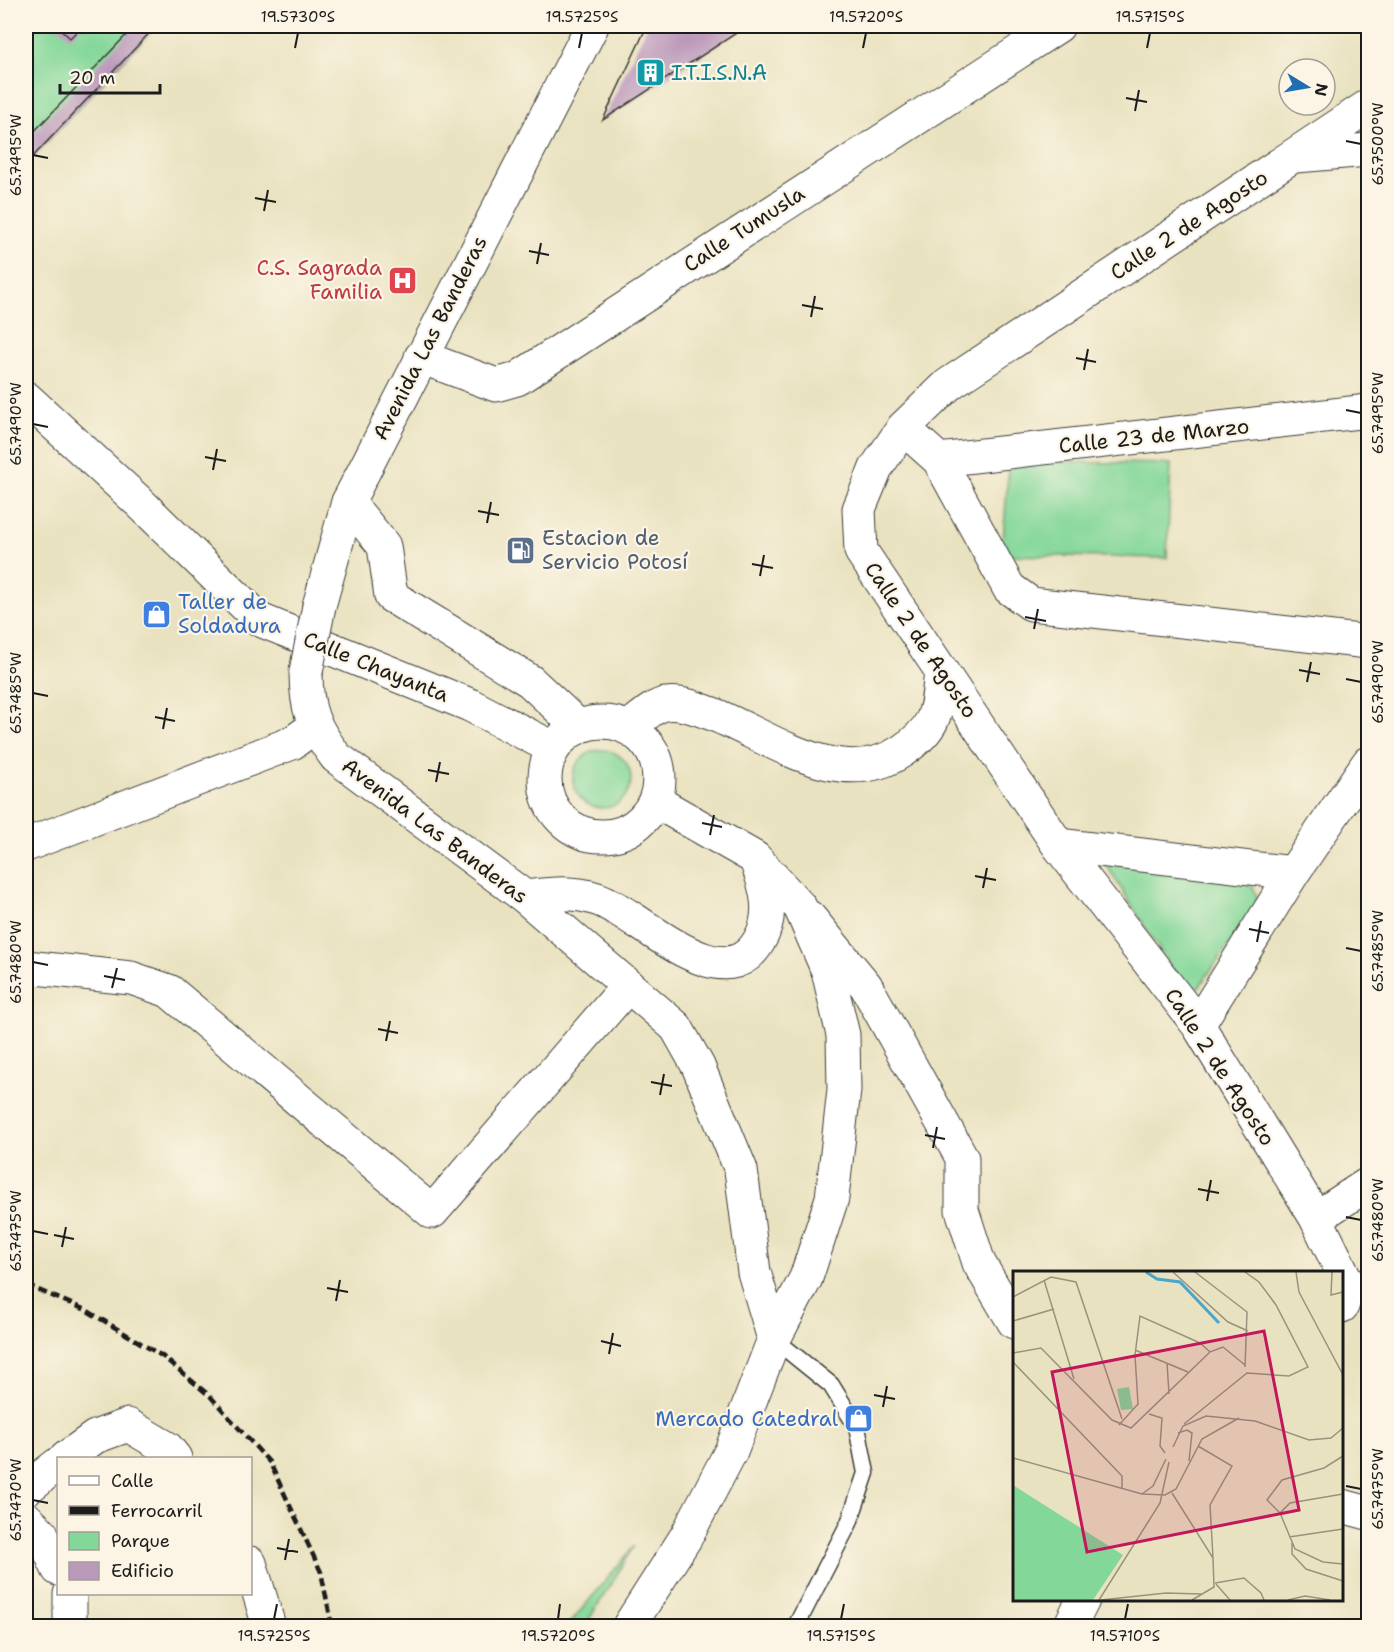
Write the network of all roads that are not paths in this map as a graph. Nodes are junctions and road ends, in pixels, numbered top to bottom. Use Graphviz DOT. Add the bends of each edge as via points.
graph roads {
  1 [pos="592,26"];
  2 [pos="1058,26"];
  3 [pos="1368,106"];
  4 [pos="1368,150"];
  5 [pos="1294,156"];
  6 [pos="421,357"];
  7 [pos="26,398"];
  8 [pos="1368,411"];
  9 [pos="903,428"];
  10 [pos="939,460"];
  11 [pos="348,502"];
  12 [pos="1368,642"];
  13 [pos="941,670"];
  14 [pos="314,727"];
  15 [pos="579,727"];
  16 [pos="628,728"];
  17 [pos="553,748"];
  18 [pos="1368,763"];
  19 [pos="655,801"];
  20 [pos="26,845"];
  21 [pos="1058,845"];
  22 [pos="755,858"];
  23 [pos="1293,873"];
  24 [pos="525,897"];
  25 [pos="800,907"];
  26 [pos="26,967"];
  27 [pos="627,987"];
  28 [pos="1198,1025"];
  29 [pos="1368,1184"];
  30 [pos="1316,1218"];
  31 [pos="1342,1271"];
  32 [pos="1343,1274"];
  33 [pos="1343,1301"];
  34 [pos="1013,1320"];
  35 [pos="774,1339"];
  36 [pos="67,1457"];
  37 [pos="174,1457"];
  38 [pos="57,1465"];
  39 [pos="26,1488"];
  40 [pos="1343,1507"];
  41 [pos="1368,1513"];
  42 [pos="26,1518"];
  43 [pos="57,1567"];
  44 [pos="252,1570"];
  45 [pos="70,1595"];
  46 [pos="1082,1601"];
  47 [pos="70,1626"];
  48 [pos="269,1626"];
  49 [pos="629,1626"];
  50 [pos="796,1626"];
  51 [pos="1070,1626"];
  1 -- 6 [label="street, Avenida Las Banderas"];
  2 -- 6 [label="street, Calle Tumusla" via="517,379 496,385"];
  3 -- 5 [label="street, Calle 2 de Agosto"];
  4 -- 5 [label="street"];
  5 -- 9 [label="street, Calle 2 de Agosto" via="949,384"];
  6 -- 11 [label="street, Avenida Las Banderas"];
  7 -- 17 [label="street, Calle Chayanta" via="260,620 470,705"];
  8 -- 10 [label="street, Calle 23 de Marzo"];
  9 -- 10 [label="street"];
  9 -- 13 [label="street, Calle 2 de Agosto" via="876,468 859,509 861,551"];
  10 -- 12 [label="street" via="1010,588 1031,604"];
  11 -- 14 [label="street, Avenida Las Banderas, bridge" via="318,606 306,672 306,698"];
  11 -- 15 [label="street" via="384,546 391,596 530,681"];
  13 -- 16 [label="street" via="936,714 921,739 888,761 852,766 816,761 687,705 663,704"];
  13 -- 21 [label="street, Calle 2 de Agosto"];
  14 -- 20 [label="street" via="292,743"];
  14 -- 24 [label="street, Avenida Las Banderas" via="336,757"];
  15 -- 16 [label="street" via="595,722"];
  15 -- 17 [label="street" via="564,735"];
  16 -- 19 [label="street" via="642,738 658,767"];
  17 -- 19 [label="street" via="544,782 556,813 568,826 584,834 618,835 646,816"];
  18 -- 23 [label="street"];
  19 -- 22 [label="street"];
  21 -- 23 [label="street"];
  21 -- 28 [label="street, Calle 2 de Agosto"];
  22 -- 24 [label="street" via="765,884 766,930 752,954 732,962 712,961 683,952 600,900 569,892"];
  22 -- 25 [label="street"];
  23 -- 28 [label="street"];
  24 -- 27 [label="street, Avenida Las Banderas"];
  25 -- 34 [label="street" via="866,986 962,1158 962,1210 979,1263"];
  25 -- 35 [label="street" via="828,971 843,1035 844,1090 832,1198 806,1278"];
  26 -- 27 [label="street" via="131,978 169,991 432,1212"];
  27 -- 35 [label="street, Avenida Las Banderas" via="676,1027 702,1076 741,1170 754,1272"];
  28 -- 30 [label="street, Calle 2 de Agosto"];
  29 -- 30 [label="street"];
  30 -- 31 [label="street, Calle 2 de Agosto"];
  32 -- 33 [label="street, Calle 2 de Agosto" via="1349,1286"];
  35 -- 49 [label="street" via="732,1451 686,1537"];
  35 -- 50 [label="lane" via="831,1385 857,1427 866,1473 849,1523"];
  36 -- 37 [label="street" via="95,1437 128,1425 167,1448"];
  38 -- 39 [label="street"];
  40 -- 41 [label="street"];
  42 -- 43 [label="street" via="42,1534"];
  44 -- 48 [label="street"];
  45 -- 47 [label="street"];
  46 -- 51 [label="street"];
}
